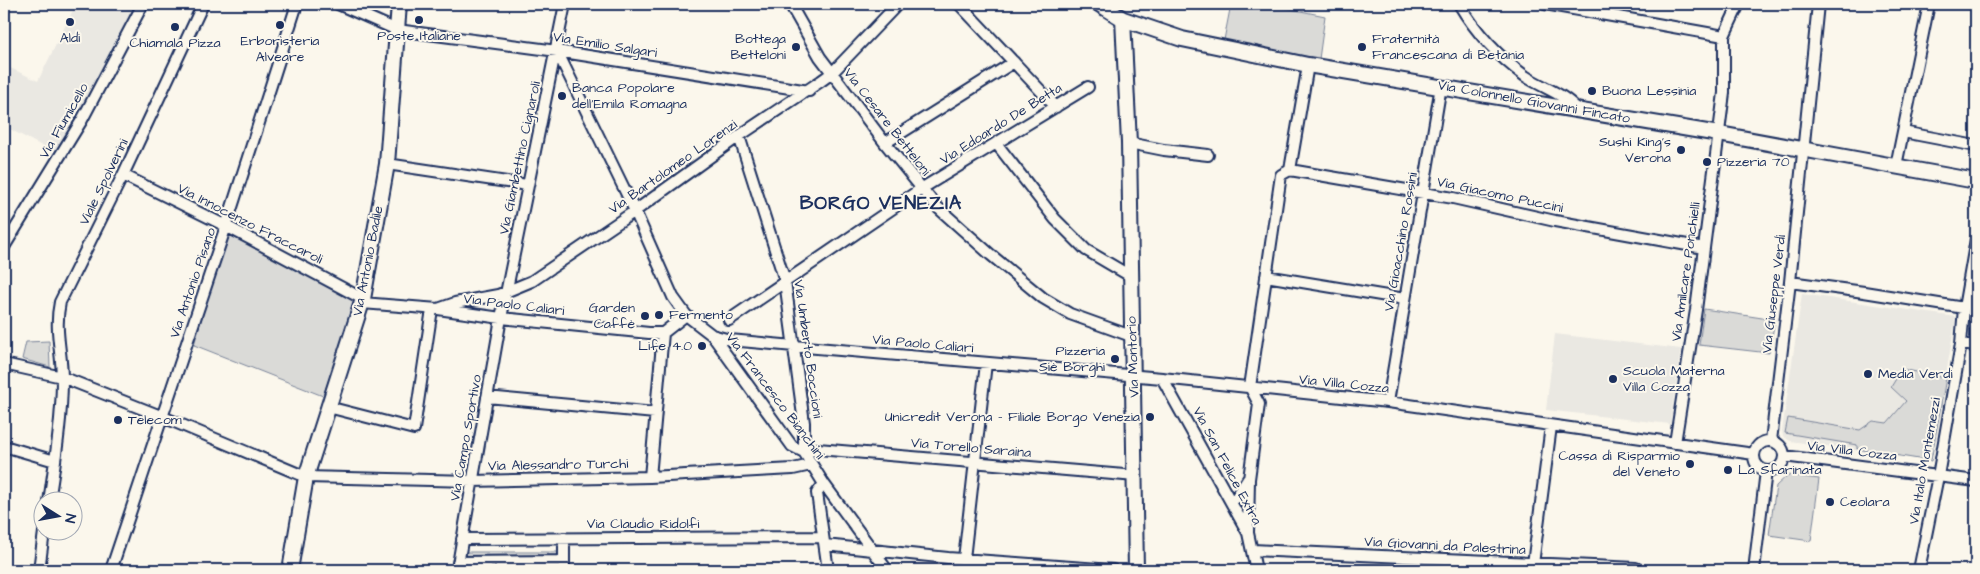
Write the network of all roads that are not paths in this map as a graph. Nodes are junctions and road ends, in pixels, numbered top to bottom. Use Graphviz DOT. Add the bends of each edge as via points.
graph roads {
  1 [pos="142,4"];
  2 [pos="203,4"];
  3 [pos="297,4"];
  4 [pos="338,4"];
  5 [pos="398,4"];
  6 [pos="790,4"];
  7 [pos="898,4"];
  8 [pos="959,4"];
  9 [pos="1099,4"];
  10 [pos="1459,4"];
  11 [pos="1545,4"];
  12 [pos="1739,4"];
  13 [pos="1818,4"];
  14 [pos="1929,4"];
  15 [pos="563,5"];
  16 [pos="1123,19"];
  17 [pos="397,30"];
  18 [pos="1724,36"];
  19 [pos="557,51"];
  20 [pos="1014,62"];
  21 [pos="1308,64"];
  22 [pos="832,73"];
  23 [pos="1441,86"];
  24 [pos="1088,87"];
  25 [pos="809,91"];
  26 [pos="1056,107"];
  27 [pos="1578,110"];
  28 [pos="1903,132"];
  29 [pos="1719,134"];
  30 [pos="739,136"];
  31 [pos="885,143"];
  32 [pos="1129,143"];
  33 [pos="996,144"];
  34 [pos="1976,146"];
  35 [pos="1804,150"];
  36 [pos="1208,155"];
  37 [pos="387,164"];
  38 [pos="1896,166"];
  39 [pos="1290,170"];
  40 [pos="123,175"];
  41 [pos="1976,181"];
  42 [pos="527,185"];
  43 [pos="922,189"];
  44 [pos="1424,193"];
  45 [pos="635,211"];
  46 [pos="226,226"];
  47 [pos="1976,239"];
  48 [pos="4,247"];
  49 [pos="1704,248"];
  50 [pos="1132,276"];
  51 [pos="1266,276"];
  52 [pos="785,281"];
  53 [pos="1790,282"];
  54 [pos="507,292"];
  55 [pos="1404,299"];
  56 [pos="363,301"];
  57 [pos="1964,308"];
  58 [pos="435,309"];
  59 [pos="686,315"];
  60 [pos="501,318"];
  61 [pos="729,320"];
  62 [pos="663,333"];
  63 [pos="712,335"];
  64 [pos="1131,336"];
  65 [pos="1961,344"];
  66 [pos="794,346"];
  67 [pos="1976,346"];
  68 [pos="986,363"];
  69 [pos="4,364"];
  70 [pos="1134,376"];
  71 [pos="62,377"];
  72 [pos="1162,378"];
  73 [pos="1250,387"];
  74 [pos="487,397"];
  75 [pos="1388,402"];
  76 [pos="328,407"];
  77 [pos="655,413"];
  78 [pos="162,417"];
  79 [pos="1551,426"];
  80 [pos="1771,442"];
  81 [pos="1676,443"];
  82 [pos="4,446"];
  83 [pos="804,452"];
  84 [pos="1754,454"];
  85 [pos="1784,456"];
  86 [pos="55,461"];
  87 [pos="974,462"];
  88 [pos="810,465"];
  89 [pos="1766,471"];
  90 [pos="1136,476"];
  91 [pos="1938,476"];
  92 [pos="306,477"];
  93 [pos="650,477"];
  94 [pos="1249,478"];
  95 [pos="472,481"];
  96 [pos="1976,481"];
  97 [pos="824,484"];
  98 [pos="50,492"];
  99 [pos="1231,501"];
  100 [pos="1248,533"];
  101 [pos="462,538"];
  102 [pos="564,538"];
  103 [pos="824,541"];
  104 [pos="43,542"];
  105 [pos="870,549"];
  106 [pos="1253,550"];
  107 [pos="964,559"];
  108 [pos="1533,564"];
  109 [pos="457,566"];
  110 [pos="564,566"];
  111 [pos="1458,566"];
  112 [pos="1636,568"];
  113 [pos="39,570"];
  114 [pos="111,570"];
  115 [pos="290,570"];
  116 [pos="828,570"];
  117 [pos="887,570"];
  118 [pos="1113,570"];
  119 [pos="1136,570"];
  120 [pos="1256,570"];
  121 [pos="1754,570"];
  122 [pos="1919,570"];
  1 -- 48 [label="street, Via Fiumicello" via="82,120"];
  2 -- 40 [label="street, Viale Spolverini"];
  3 -- 46 [label="street, Via Antonio Pisano"];
  4 -- 17 [label="street, Via Emilio Salgari"];
  5 -- 17 [label="street, Via Antonio Badile"];
  6 -- 22 [label="street, Via Cesare Betteloni"];
  7 -- 22 [label="street, Via Bartolomeo Lorenzi"];
  8 -- 20 [label="street"];
  9 -- 16 [label="street, Via Colonnello Giovanni Fincato"];
  10 -- 27 [label="street" via="1498,52 1526,76 1560,94"];
  11 -- 18 [label="street"];
  12 -- 18 [label="street"];
  13 -- 35 [label="street, Via Giuseppe Verdi"];
  14 -- 28 [label="street"];
  15 -- 19 [label="street, Via Giambettino Cignaroli"];
  16 -- 21 [label="street, Via Colonnello Giovanni Fincato" via="1182,39"];
  16 -- 32 [label="street, Via Montorio"];
  17 -- 19 [label="street, Via Emilio Salgari"];
  17 -- 37 [label="street, Via Antonio Badile"];
  18 -- 29 [label="street, Via Amilcare Ponchielli" via="1724,93"];
  19 -- 25 [label="street, Via Emilio Salgari"];
  19 -- 42 [label="street, Via Giambettino Cignaroli"];
  19 -- 45 [label="street"];
  20 -- 26 [label="street"];
  20 -- 31 [label="street"];
  21 -- 23 [label="street, Via Colonnello Giovanni Fincato"];
  21 -- 39 [label="street"];
  22 -- 25 [label="street, Via Bartolomeo Lorenzi"];
  22 -- 31 [label="street, Via Cesare Betteloni"];
  23 -- 27 [label="street, Via Colonnello Giovanni Fincato"];
  23 -- 44 [label="street, Via Gioacchino Rossini"];
  24 -- 26 [label="street, Via Edoardo De Betta"];
  25 -- 30 [label="street, Via Bartolomeo Lorenzi"];
  26 -- 33 [label="street, Via Edoardo De Betta"];
  27 -- 29 [label="street, Via Colonnello Giovanni Fincato"];
  28 -- 34 [label="street"];
  28 -- 38 [label="street"];
  29 -- 35 [label="street, Via Colonnello Giovanni Fincato"];
  29 -- 49 [label="street, Via Amilcare Ponchielli"];
  30 -- 45 [label="street, Via Bartolomeo Lorenzi"];
  30 -- 52 [label="street, Via Umberto Boccioni"];
  31 -- 43 [label="street, Via Cesare Betteloni"];
  32 -- 36 [label="street"];
  32 -- 50 [label="street, Via Montorio"];
  33 -- 43 [label="street, Via Edoardo De Betta"];
  33 -- 50 [label="street" via="1054,219 1086,250"];
  35 -- 38 [label="street, Via Colonnello Giovanni Fincato"];
  35 -- 53 [label="street, Via Giuseppe Verdi"];
  37 -- 42 [label="street"];
  37 -- 56 [label="street, Via Antonio Badile"];
  38 -- 41 [label="street, Via Colonnello Giovanni Fincato"];
  39 -- 44 [label="street, Via Giacomo Puccini"];
  39 -- 51 [label="street" via="1281,175"];
  40 -- 46 [label="street, Via Innocenzo Fraccaroli"];
  40 -- 71 [label="street, Viale Spolverini" via="60,302 56,319"];
  42 -- 54 [label="street, Via Giambettino Cignaroli"];
  43 -- 52 [label="street, Via Edoardo De Betta"];
  43 -- 64 [label="street, Via Cesare Betteloni" via="936,206 1043,298 1070,314"];
  44 -- 49 [label="street, Via Giacomo Puccini"];
  44 -- 55 [label="street, Via Gioacchino Rossini"];
  45 -- 54 [label="street, Via Bartolomeo Lorenzi" via="532,281"];
  45 -- 59 [label="street" via="673,297"];
  46 -- 56 [label="street, Via Innocenzo Fraccaroli"];
  46 -- 78 [label="street, Via Antonio Pisano"];
  47 -- 57 [label="street, Via Italo Montemezzi"];
  49 -- 81 [label="street, Via Amilcare Ponchielli"];
  50 -- 64 [label="street, Via Montorio"];
  51 -- 55 [label="street"];
  51 -- 73 [label="street"];
  52 -- 61 [label="street, Via Edoardo De Betta"];
  52 -- 66 [label="street, Via Umberto Boccioni"];
  53 -- 57 [label="street"];
  53 -- 80 [label="street, Via Giuseppe Verdi"];
  54 -- 58 [label="street, Via Bartolomeo Lorenzi"];
  54 -- 60 [label="street, Via Giambettino Cignaroli"];
  55 -- 75 [label="street, Via Gioacchino Rossini"];
  56 -- 58 [label="street, Via Paolo Caliari"];
  56 -- 76 [label="street, Via Antonio Badile"];
  57 -- 65 [label="street, Via Italo Montemezzi"];
  58 -- 60 [label="street, Via Paolo Caliari"];
  58 -- 76 [label="street" via="414,429"];
  59 -- 62 [label="street"];
  59 -- 63 [label="street"];
  60 -- 62 [label="street, Via Paolo Caliari"];
  60 -- 74 [label="street, Via Campo Sportivo"];
  62 -- 77 [label="street"];
  63 -- 66 [label="street, Via Paolo Caliari" via="730,340"];
  63 -- 83 [label="street, Via Francesco Bianchini" via="792,446"];
  64 -- 70 [label="street, Via Montorio"];
  65 -- 67 [label="street"];
  65 -- 91 [label="street, Via Italo Montemezzi"];
  66 -- 68 [label="street, Via Paolo Caliari"];
  66 -- 83 [label="street, Via Umberto Boccioni" via="804,423"];
  68 -- 70 [label="street, Via Paolo Caliari"];
  68 -- 87 [label="street"];
  69 -- 71 [label="street"];
  70 -- 72 [label="street, Via Villa Cozza"];
  70 -- 90 [label="street, Via Montorio"];
  71 -- 78 [label="street"];
  71 -- 86 [label="street, Viale Spolverini"];
  72 -- 73 [label="street, Via Villa Cozza"];
  72 -- 99 [label="street, Via San Felice Extra"];
  73 -- 75 [label="street, Via Villa Cozza"];
  73 -- 94 [label="street" via="1259,404"];
  74 -- 77 [label="street"];
  74 -- 95 [label="street, Via Campo Sportivo"];
  75 -- 79 [label="street, Via Villa Cozza"];
  76 -- 92 [label="street, Via Antonio Badile"];
  77 -- 93 [label="street"];
  78 -- 92 [label="street"];
  78 -- 114 [label="street, Via Antonio Pisano"];
  79 -- 81 [label="street, Via Villa Cozza"];
  79 -- 108 [label="street"];
  80 -- 84 [label="street" via="1758,446"];
  80 -- 85 [label="street" via="1780,446"];
  81 -- 84 [label="street, Via Villa Cozza"];
  82 -- 86 [label="street"];
  83 -- 87 [label="street, Via Torello Saraina" via="818,449"];
  83 -- 88 [label="street, Via Francesco Bianchini"];
  84 -- 89 [label="street" via="1756,465"];
  85 -- 89 [label="street" via="1781,466"];
  85 -- 91 [label="street, Via Villa Cozza"];
  86 -- 98 [label="street, Viale Spolverini"];
  87 -- 90 [label="street, Via Torello Saraina"];
  87 -- 107 [label="street"];
  88 -- 93 [label="street, Via Alessandro Turchi"];
  88 -- 97 [label="street, Via Francesco Bianchini"];
  89 -- 121 [label="street"];
  90 -- 119 [label="street, Via Montorio"];
  91 -- 96 [label="street, Via Villa Cozza"];
  91 -- 122 [label="street, Via Italo Montemezzi"];
  92 -- 95 [label="street, Via Alessandro Turchi"];
  92 -- 115 [label="street, Via Antonio Badile"];
  93 -- 95 [label="street, Via Alessandro Turchi"];
  94 -- 99 [label="street"];
  94 -- 100 [label="street"];
  95 -- 101 [label="street, Via Campo Sportivo"];
  97 -- 103 [label="street" via="817,493"];
  97 -- 105 [label="street, Via Francesco Bianchini"];
  99 -- 100 [label="street, Via San Felice Extra"];
  100 -- 106 [label="street, Via San Felice Extra"];
  101 -- 102 [label="street, Via Claudio Ridolfi"];
  101 -- 109 [label="street, Via Campo Sportivo"];
  102 -- 103 [label="street, Via Claudio Ridolfi"];
  102 -- 110 [label="street"];
  103 -- 105 [label="street, Via Claudio Ridolfi"];
  103 -- 116 [label="street"];
  104 -- 113 [label="street"];
  105 -- 107 [label="street, Via Claudio Ridolfi"];
  105 -- 117 [label="street, Via Francesco Bianchini"];
  106 -- 111 [label="street, Via Giovanni da Palestrina"];
  106 -- 120 [label="street, Via San Felice Extra"];
  107 -- 118 [label="street, Via Claudio Ridolfi"];
  108 -- 111 [label="street, Via Giovanni da Palestrina"];
  108 -- 112 [label="street, Via Giovanni da Palestrina"];
  109 -- 110 [label="street, Via Campo Sportivo"];
}
